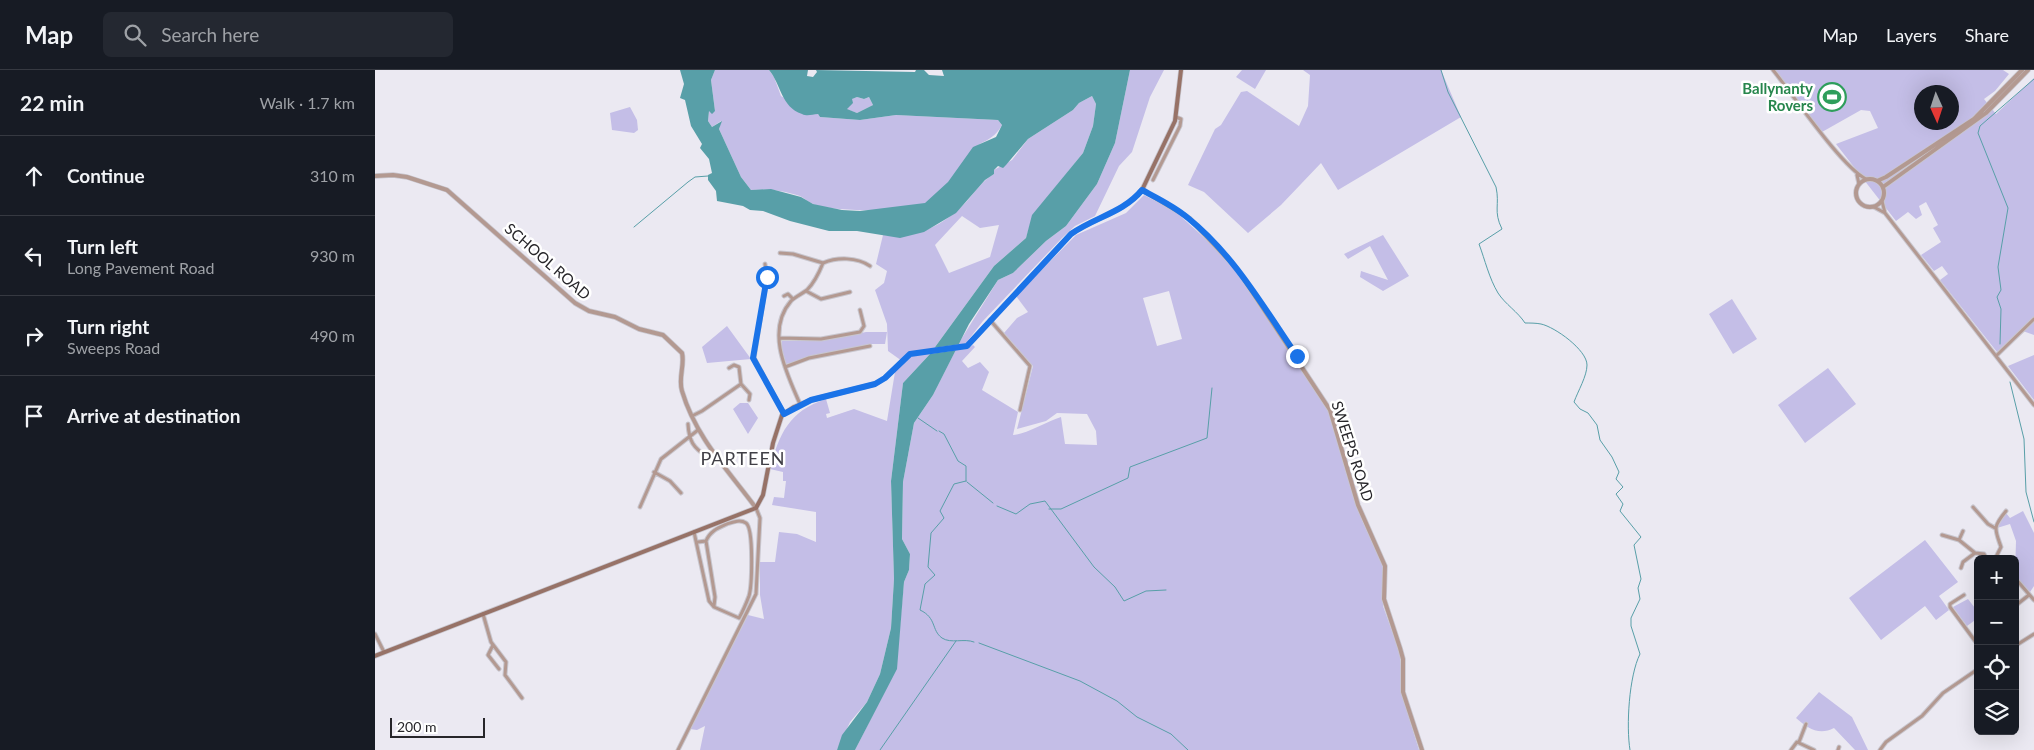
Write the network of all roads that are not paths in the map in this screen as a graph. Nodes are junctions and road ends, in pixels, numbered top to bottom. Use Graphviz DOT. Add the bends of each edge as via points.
graph roads {
  1 [pos="1181,70"];
  2 [pos="1773,70"];
  3 [pos="2022,70"];
  4 [pos="2028,70"];
  5 [pos="1176,117"];
  6 [pos="1857,174"];
  7 [pos="375,176"];
  8 [pos="1867,179"];
  9 [pos="1153,180"];
  10 [pos="1877,180"];
  11 [pos="1859,184"];
  12 [pos="1883,188"];
  13 [pos="1142,190"];
  14 [pos="1881,201"];
  15 [pos="1874,207"];
  16 [pos="1885,214"];
  17 [pos="780,254"];
  18 [pos="823,263"];
  19 [pos="765,264"];
  20 [pos="870,266"];
  21 [pos="805,291"];
  22 [pos="850,292"];
  23 [pos="784,296"];
  24 [pos="793,299"];
  25 [pos="859,310"];
  26 [pos="2034,319"];
  27 [pos="989,320"];
  28 [pos="779,338"];
  29 [pos="871,346"];
  30 [pos="1996,356"];
  31 [pos="785,367"];
  32 [pos="729,368"];
  33 [pos="741,384"];
  34 [pos="749,400"];
  35 [pos="800,404"];
  36 [pos="2034,405"];
  37 [pos="1020,410"];
  38 [pos="783,414"];
  39 [pos="692,416"];
  40 [pos="688,424"];
  41 [pos="699,430"];
  42 [pos="688,437"];
  43 [pos="708,457"];
  44 [pos="654,472"];
  45 [pos="681,493"];
  46 [pos="640,507"];
  47 [pos="1973,507"];
  48 [pos="756,508"];
  49 [pos="2006,511"];
  50 [pos="1995,528"];
  51 [pos="1963,531"];
  52 [pos="695,532"];
  53 [pos="1942,535"];
  54 [pos="1959,540"];
  55 [pos="706,541"];
  56 [pos="698,542"];
  57 [pos="1975,553"];
  58 [pos="1985,555"];
  59 [pos="1997,555"];
  60 [pos="1961,568"];
  61 [pos="2019,583"];
  62 [pos="2029,595"];
  63 [pos="1964,596"];
  64 [pos="2034,600"];
  65 [pos="2019,603"];
  66 [pos="714,607"];
  67 [pos="483,614"];
  68 [pos="739,618"];
  69 [pos="744,620"];
  70 [pos="375,634"];
  71 [pos="2034,634"];
  72 [pos="1974,640"];
  73 [pos="493,645"];
  74 [pos="2017,645"];
  75 [pos="384,652"];
  76 [pos="375,656"];
  77 [pos="499,669"];
  78 [pos="1974,673"];
  79 [pos="522,698"];
  80 [pos="1806,724"];
  81 [pos="1799,742"];
  82 [pos="678,750"];
  83 [pos="1422,750"];
  84 [pos="1791,750"];
  85 [pos="1814,750"];
  86 [pos="1880,750"];
  1 -- 5 [label="main road"];
  2 -- 6 [label="street"];
  3 -- 10 [label="street" via="1974,118"];
  4 -- 12 [label="street" via="1986,113"];
  5 -- 9 [label="street" via="1181,119 1180,126"];
  5 -- 13 [label="main road"];
  6 -- 8 [label="street"];
  6 -- 11 [label="street"];
  7 -- 39 [label="street, SCHOOL ROAD" via="407,176 447,190 575,303 596,314 615,317 669,339 682,353 681,388"];
  8 -- 10 [label="street"];
  8 -- 11 [label="street"];
  10 -- 12 [label="street"];
  11 -- 15 [label="street" via="1855,194 1858,201 1863,206"];
  12 -- 14 [label="street"];
  13 -- 27 [label="main road" via="1123,208 1071,234"];
  13 -- 83 [label="street, SWEEPS ROAD" via="1189,218 1237,269 1330,410 1358,505 1385,566 1384,598 1403,659 1403,692"];
  14 -- 15 [label="street"];
  14 -- 16 [label="street"];
  15 -- 16 [label="street"];
  16 -- 30 [label="street"];
  17 -- 18 [label="street" via="793,254"];
  18 -- 20 [label="street" via="852,259"];
  18 -- 21 [label="street"];
  19 -- 38 [label="street" via="766,284 753,358"];
  21 -- 22 [label="street" via="821,299"];
  21 -- 24 [label="street"];
  23 -- 24 [label="street" via="788,294"];
  24 -- 28 [label="street" via="784,312"];
  25 -- 28 [label="street" via="864,326 860,332 821,339"];
  26 -- 30 [label="street"];
  27 -- 35 [label="main road" via="967,346 915,353 907,356 875,384"];
  27 -- 37 [label="street" via="1030,366"];
  28 -- 31 [label="street"];
  29 -- 31 [label="street" via="809,358"];
  30 -- 36 [label="street"];
  31 -- 35 [label="street"];
  32 -- 33 [label="street" via="739,367"];
  33 -- 34 [label="street" via="750,394"];
  33 -- 39 [label="street"];
  35 -- 38 [label="main road"];
  38 -- 48 [label="main road" via="773,443 763,495"];
  39 -- 41 [label="street, SCHOOL ROAD"];
  40 -- 42 [label="street"];
  41 -- 42 [label="street"];
  41 -- 48 [label="street, SCHOOL ROAD"];
  42 -- 43 [label="street" via="697,450"];
  42 -- 44 [label="street" via="661,458"];
  44 -- 45 [label="street" via="670,481"];
  44 -- 46 [label="street"];
  47 -- 50 [label="street" via="1987,524"];
  48 -- 52 [label="main road"];
  48 -- 69 [label="street" via="760,518 756,594"];
  49 -- 50 [label="street"];
  50 -- 59 [label="street" via="1994,534 2001,547"];
  51 -- 54 [label="street"];
  52 -- 56 [label="street"];
  52 -- 67 [label="main road"];
  53 -- 54 [label="street"];
  54 -- 57 [label="street"];
  55 -- 56 [label="street"];
  55 -- 66 [label="street"];
  55 -- 68 [label="street" via="717,529 735,521 749,527 750,590"];
  56 -- 66 [label="street" via="706,593"];
  57 -- 58 [label="street"];
  57 -- 60 [label="street" via="1963,562"];
  61 -- 62 [label="street"];
  62 -- 64 [label="street"];
  62 -- 65 [label="street"];
  63 -- 72 [label="street" via="1950,604 1950,608"];
  66 -- 68 [label="street"];
  67 -- 73 [label="street"];
  67 -- 75 [label="main road"];
  68 -- 69 [label="street"];
  69 -- 82 [label="street"];
  70 -- 75 [label="street"];
  71 -- 74 [label="street"];
  73 -- 77 [label="street" via="488,655"];
  73 -- 79 [label="street" via="506,662 505,675"];
  75 -- 76 [label="main road"];
  78 -- 86 [label="street" via="1943,693 1922,716"];
  80 -- 81 [label="street"];
  81 -- 84 [label="street"];
  81 -- 85 [label="street"];
}
